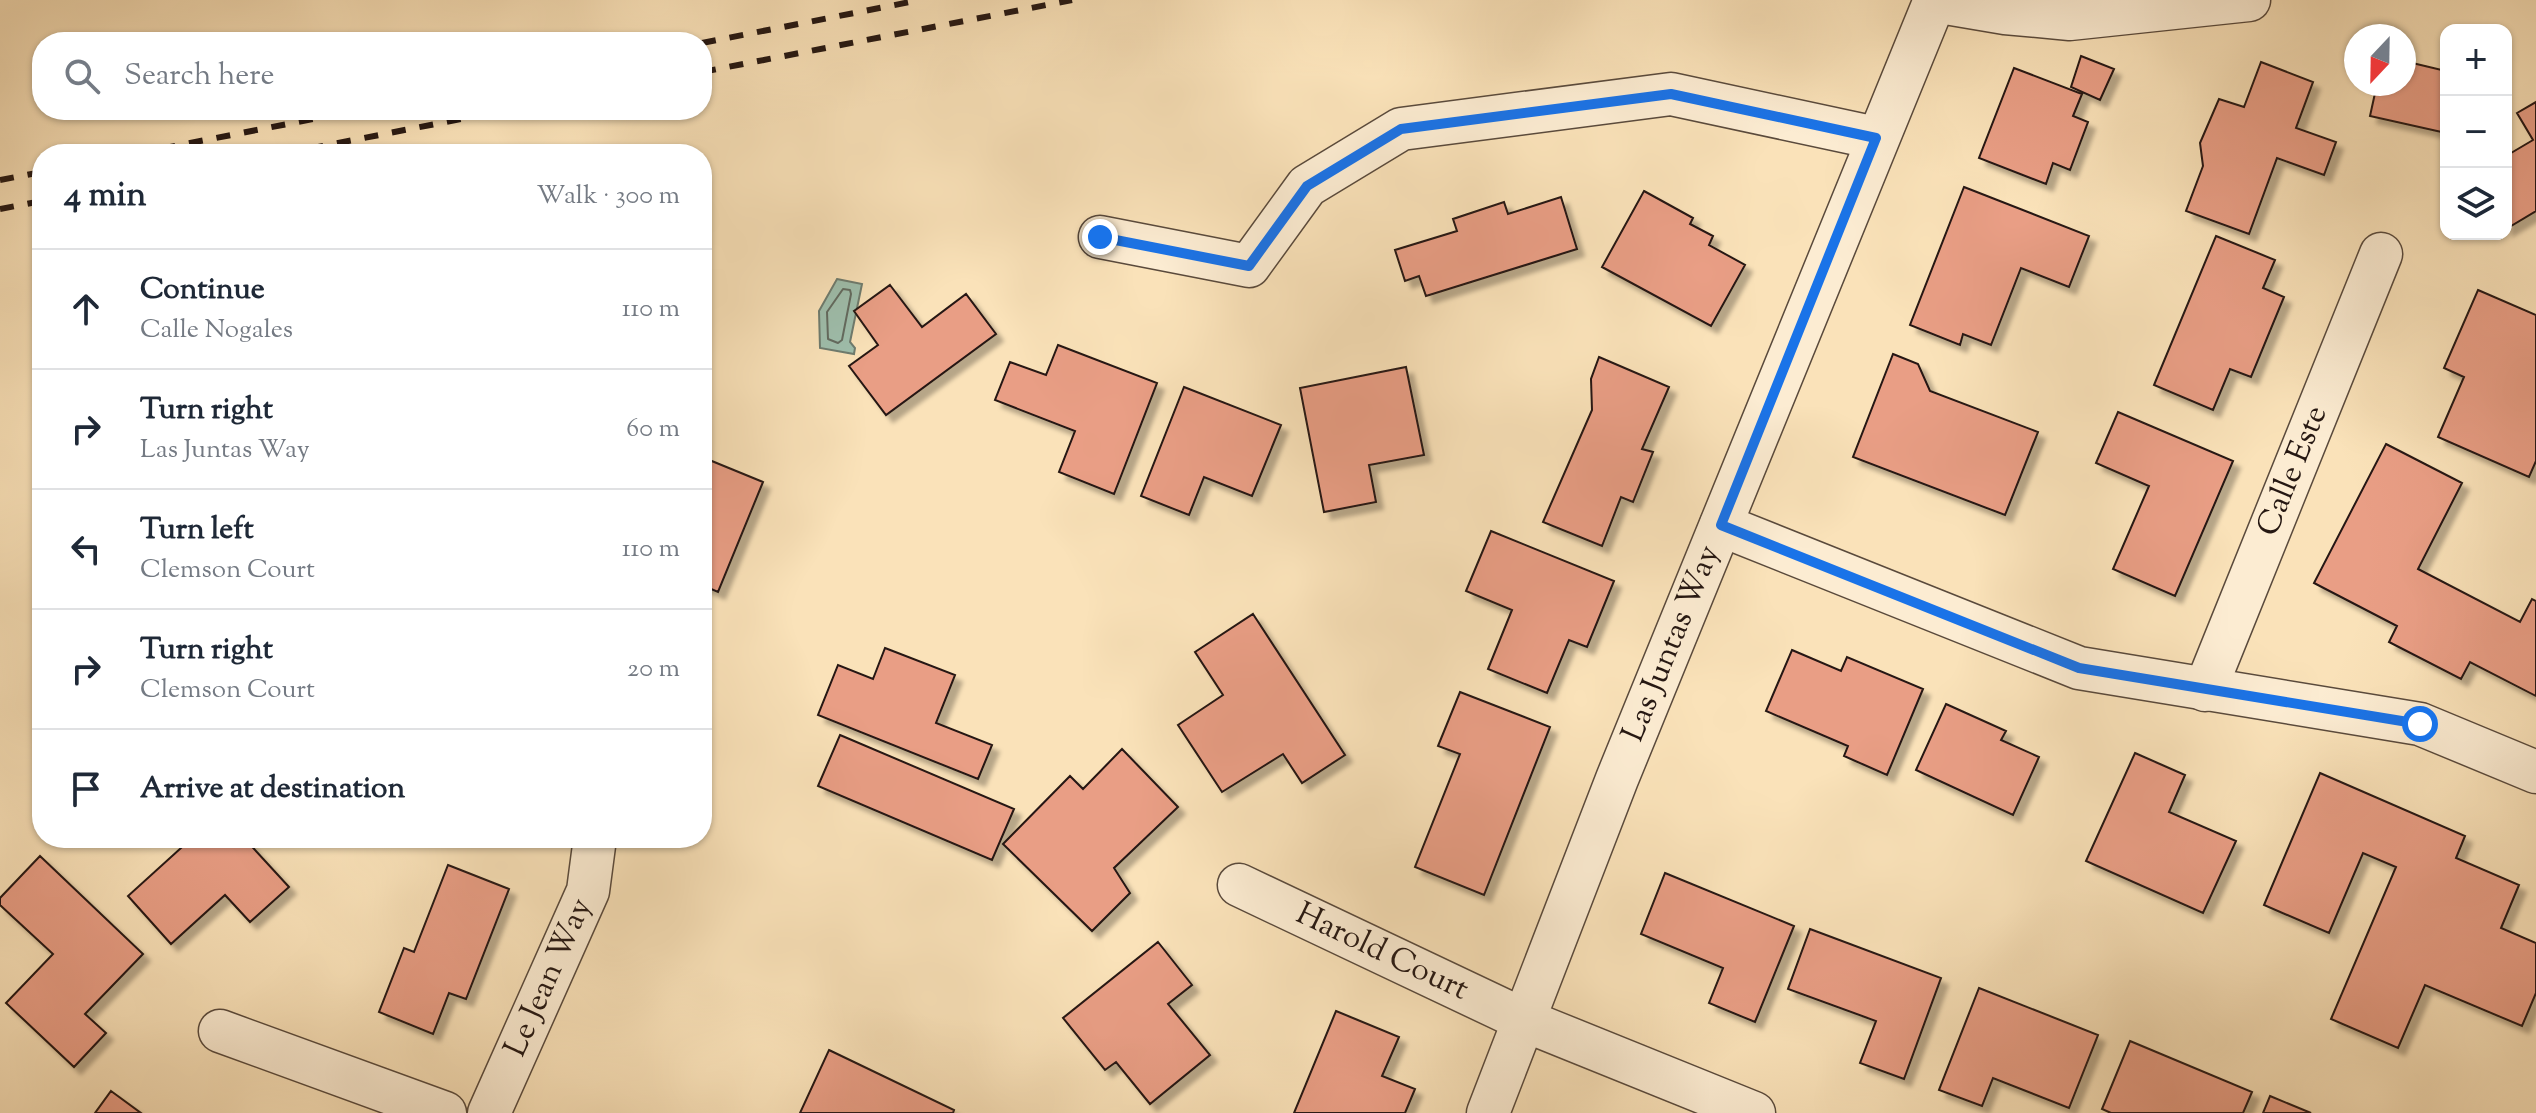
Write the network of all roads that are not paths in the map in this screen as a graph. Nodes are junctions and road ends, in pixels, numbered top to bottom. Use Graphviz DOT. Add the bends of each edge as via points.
graph roads {
  1 [pos="2249,0"];
  2 [pos="1934,1"];
  3 [pos="1876,138"];
  4 [pos="1100,237"];
  5 [pos="2381,254"];
  6 [pos="1721,525"];
  7 [pos="2205,690"];
  8 [pos="2536,772"];
  9 [pos="594,848"];
  10 [pos="1239,885"];
  11 [pos="1526,1021"];
  12 [pos="220,1031"];
  13 [pos="445,1113"];
  14 [pos="489,1113"];
  15 [pos="1488,1113"];
  16 [pos="1754,1113"];
  1 -- 2 [label="street" via="2070,19"];
  2 -- 3 [label="street, Las Juntas Way"];
  3 -- 4 [label="street" via="1671,94 1401,129 1307,186 1249,266"];
  3 -- 6 [label="street, Las Juntas Way"];
  5 -- 7 [label="street, Calle Este"];
  6 -- 7 [label="street" via="2079,668"];
  6 -- 11 [label="street, Las Juntas Way"];
  7 -- 8 [label="street" via="2420,724"];
  9 -- 14 [label="street, Le Jean Way" via="588,891"];
  10 -- 11 [label="street, Harold Court"];
  11 -- 15 [label="street, Las Juntas Way"];
  11 -- 16 [label="street, Harold Court"];
  12 -- 13 [label="street"];
}
